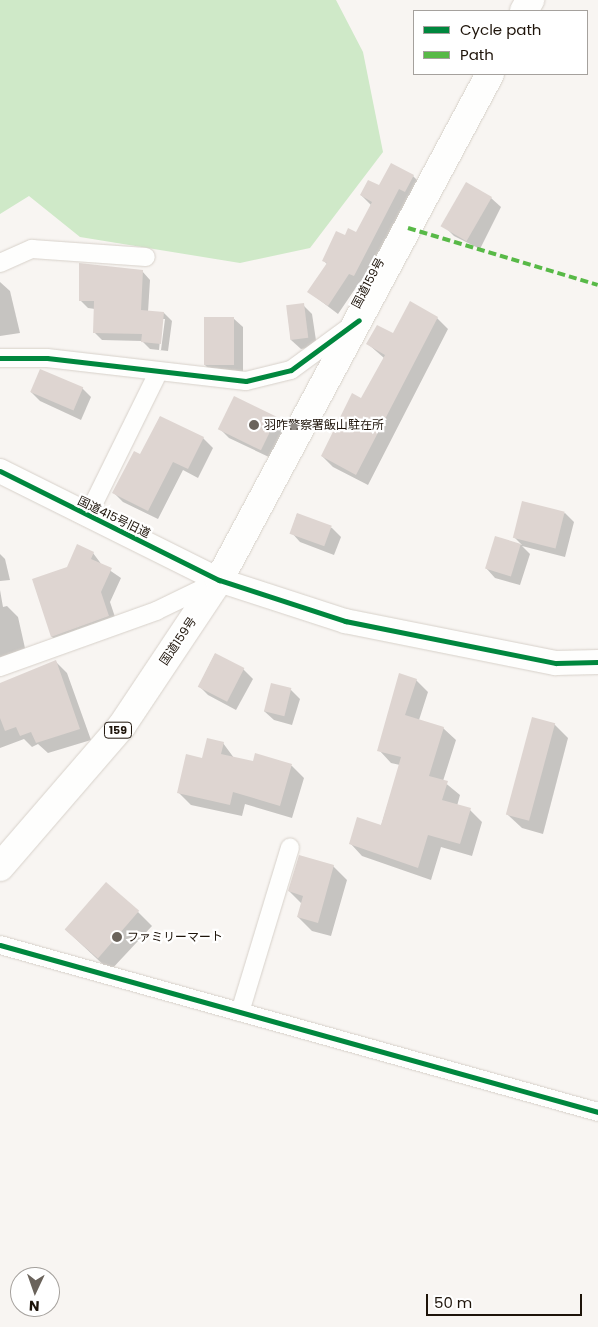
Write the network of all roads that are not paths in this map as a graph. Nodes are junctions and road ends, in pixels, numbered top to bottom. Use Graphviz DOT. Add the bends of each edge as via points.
graph roads {
  1 [pos="489,75"];
  2 [pos="146,257"];
  3 [pos="0,263"];
  4 [pos="359,320"];
  5 [pos="0,358"];
  6 [pos="158,372"];
  7 [pos="0,471"];
  8 [pos="88,515"];
  9 [pos="219,580"];
  10 [pos="598,662"];
  11 [pos="0,667"];
  12 [pos="290,847"];
  13 [pos="0,866"];
  14 [pos="0,945"];
  15 [pos="240,1012"];
  16 [pos="598,1112"];
  1 -- 4 [label="highway, 国道159号 / 159"];
  2 -- 3 [label="street" via="32,249"];
  4 -- 6 [label="street" via="291,370 246,381"];
  4 -- 9 [label="highway, 国道159号 / 159"];
  5 -- 6 [label="street" via="47,358"];
  6 -- 8 [label="street"];
  7 -- 8 [label="street, 国道415号旧道"];
  8 -- 9 [label="street, 国道415号旧道"];
  9 -- 10 [label="street, 国道415号旧道" via="345,621 422,639 556,663"];
  9 -- 11 [label="street" via="156,611"];
  9 -- 13 [label="highway, 国道159号 / 159" via="121,727"];
  12 -- 15 [label="street"];
  14 -- 15 [label="street"];
  15 -- 16 [label="street"];
}
